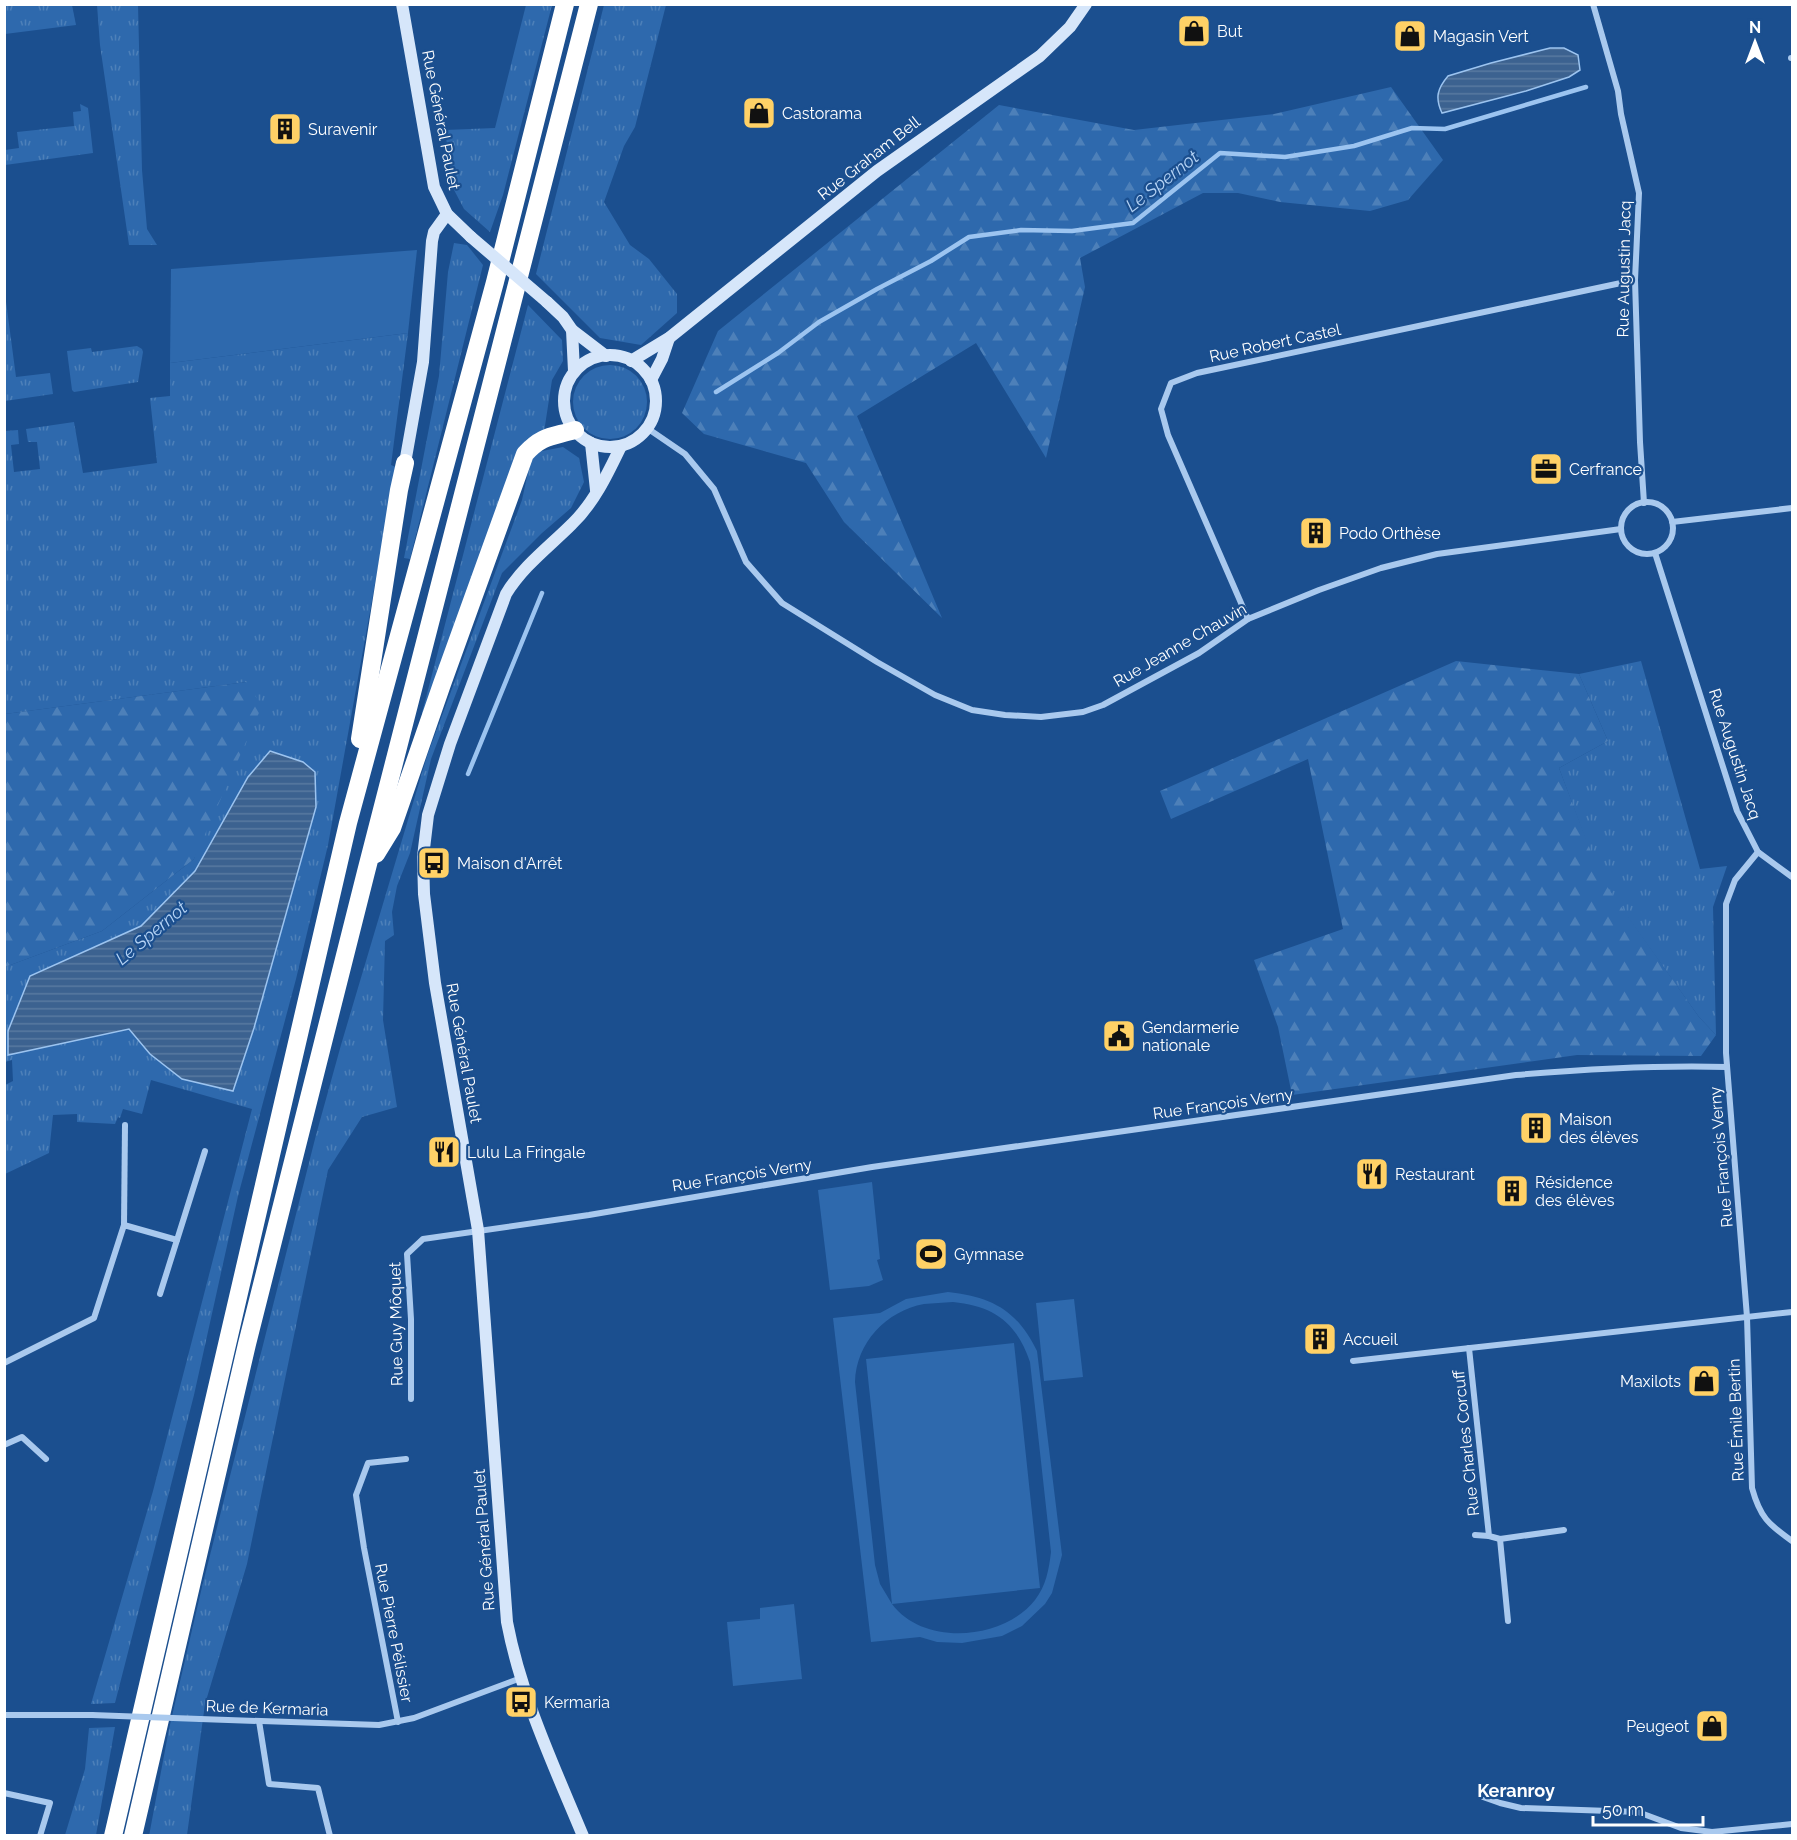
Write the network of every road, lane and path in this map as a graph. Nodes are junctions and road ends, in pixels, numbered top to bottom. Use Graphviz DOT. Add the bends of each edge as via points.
graph roads {
  1 [pos="402,4"];
  2 [pos="566,4"];
  3 [pos="589,4"];
  4 [pos="1086,4"];
  5 [pos="1593,4"];
  6 [pos="447,214"];
  7 [pos="1635,280"];
  8 [pos="572,330"];
  9 [pos="669,338"];
  10 [pos="606,356"];
  11 [pos="631,361"];
  12 [pos="574,371"];
  13 [pos="651,380"];
  14 [pos="647,428"];
  15 [pos="574,430"];
  16 [pos="591,443"];
  17 [pos="621,446"];
  18 [pos="405,463"];
  19 [pos="596,490"];
  20 [pos="1644,503"];
  21 [pos="1792,508"];
  22 [pos="1672,522"];
  23 [pos="1621,529"];
  24 [pos="1656,553"];
  25 [pos="1248,620"];
  26 [pos="348,823"];
  27 [pos="1758,852"];
  28 [pos="366,872"];
  29 [pos="1792,877"];
  30 [pos="1727,1067"];
  31 [pos="125,1125"];
  32 [pos="204,1151"];
  33 [pos="124,1225"];
  34 [pos="478,1230"];
  35 [pos="177,1240"];
  36 [pos="160,1294"];
  37 [pos="1792,1312"];
  38 [pos="1747,1317"];
  39 [pos="1469,1348"];
  40 [pos="1353,1361"];
  41 [pos="4,1363"];
  42 [pos="411,1399"];
  43 [pos="4,1445"];
  44 [pos="46,1459"];
  45 [pos="406,1459"];
  46 [pos="1564,1530"];
  47 [pos="1475,1535"];
  48 [pos="1489,1536"];
  49 [pos="1500,1539"];
  50 [pos="1792,1541"];
  51 [pos="1508,1620"];
  52 [pos="521,1678"];
  53 [pos="4,1715"];
  54 [pos="259,1720"];
  55 [pos="398,1722"];
  56 [pos="4,1793"];
  57 [pos="1483,1797"];
  58 [pos="1792,1824"];
  59 [pos="40,1836"];
  60 [pos="112,1836"];
  61 [pos="133,1836"];
  62 [pos="330,1836"];
  63 [pos="583,1836"];
  1 -- 6 [label="street, Rue Général Paulet" via="434,187"];
  2 -- 26 [label="highway" via="492,294"];
  3 -- 28 [label="highway"];
  4 -- 9 [label="street, Rue Graham Bell" via="1070,27 1040,56 877,171"];
  5 -- 7 [label="street, Rue Augustin Jacq" via="1618,92 1639,193"];
  6 -- 8 [label="street, Rue Général Paulet, bridge" via="547,302"];
  6 -- 18 [label="street" via="432,241 423,362"];
  7 -- 20 [label="street, Rue Augustin Jacq"];
  7 -- 25 [label="street, Rue Robert Castel" via="1197,373 1171,383 1161,409 1168,435"];
  8 -- 10 [label="street, Rue Général Paulet"];
  8 -- 12 [label="street"];
  9 -- 11 [label="street, Rue Graham Bell"];
  9 -- 13 [label="street"];
  10 -- 11 [label="street"];
  10 -- 12 [label="street"];
  11 -- 13 [label="street"];
  12 -- 15 [label="street" via="564,400"];
  13 -- 14 [label="street" via="656,407"];
  14 -- 17 [label="street"];
  14 -- 25 [label="street, Rue Jeanne Chauvin" via="685,454 714,489 746,562 782,603 935,695 972,710 1041,717 1083,712 1199,653"];
  15 -- 16 [label="street"];
  15 -- 28 [label="highway" via="549,436 525,454 392,828"];
  16 -- 17 [label="street"];
  16 -- 19 [label="street"];
  17 -- 19 [label="street, Rue Général Paulet"];
  18 -- 26 [label="highway"];
  19 -- 34 [label="street, Rue Général Paulet" via="573,524 533,560 506,594 428,815 424,894 435,983"];
  20 -- 22 [label="street" via="1662,507"];
  20 -- 23 [label="street" via="1628,511"];
  21 -- 22 [label="street"];
  22 -- 24 [label="street" via="1670,541"];
  23 -- 24 [label="street" via="1632,550"];
  23 -- 25 [label="street, Rue Jeanne Chauvin" via="1437,554 1381,568"];
  24 -- 27 [label="street, Rue Augustin Jacq" via="1737,811"];
  26 -- 60 [label="highway"];
  27 -- 29 [label="street, Rue Augustin Jacq"];
  27 -- 30 [label="street" via="1736,880 1726,904"];
  28 -- 61 [label="highway" via="247,1344"];
  30 -- 34 [label="street, Rue François Verny" via="1637,1067 1516,1075 873,1167"];
  30 -- 38 [label="street, Rue François Verny"];
  31 -- 33 [label="street"];
  32 -- 35 [label="street"];
  33 -- 35 [label="street"];
  33 -- 41 [label="street" via="94,1318"];
  34 -- 42 [label="street, Rue Guy Môquet" via="423,1239 407,1254"];
  34 -- 52 [label="street, Rue Général Paulet" via="507,1622"];
  35 -- 36 [label="street"];
  37 -- 38 [label="street"];
  38 -- 39 [label="street"];
  38 -- 50 [label="street, Rue Émile Bertin" via="1752,1488 1758,1509"];
  39 -- 40 [label="street"];
  39 -- 48 [label="street, Rue Charles Corcuff"];
  43 -- 44 [label="street" via="22,1437"];
  45 -- 55 [label="street, Rue Pierre Pélissier" via="369,1463 356,1494"];
  46 -- 49 [label="street, Rue Charles Corcuff"];
  47 -- 48 [label="street, Rue Charles Corcuff"];
  48 -- 49 [label="street, Rue Charles Corcuff"];
  49 -- 51 [label="street"];
  52 -- 55 [label="street, Rue de Kermaria"];
  52 -- 63 [label="street, Rue Général Paulet"];
  53 -- 54 [label="street, Rue de Kermaria, bridge"];
  54 -- 55 [label="street, Rue de Kermaria" via="369,1725"];
  54 -- 62 [label="street" via="269,1784 318,1788"];
  56 -- 59 [label="street" via="50,1803"];
  57 -- 58 [label="street" via="1521,1808 1638,1812 1681,1828 1712,1832"];
}
